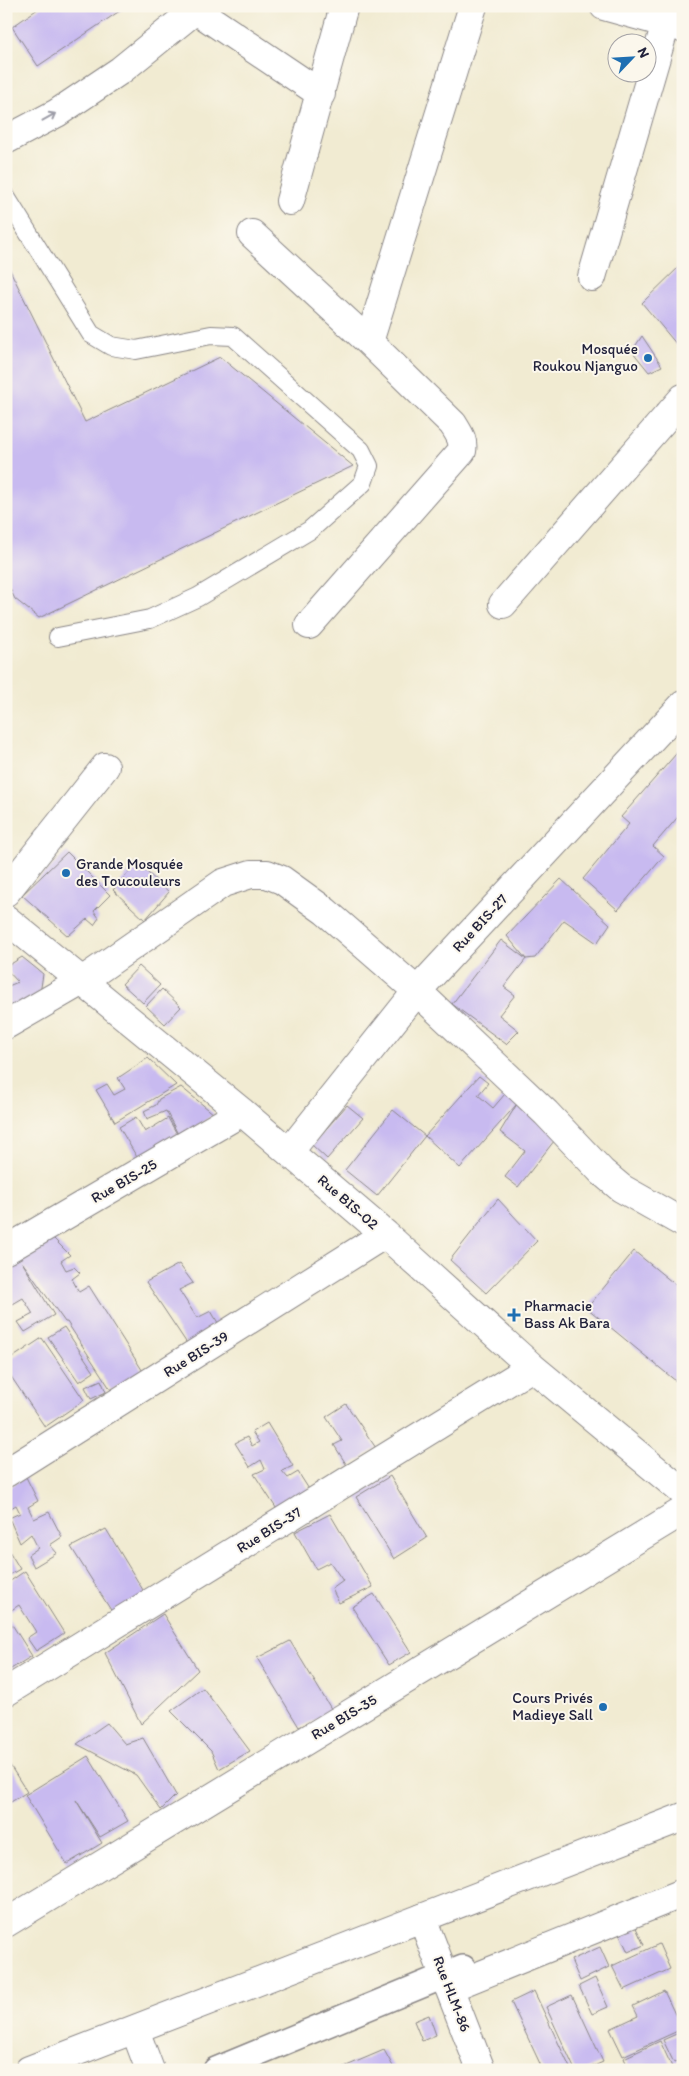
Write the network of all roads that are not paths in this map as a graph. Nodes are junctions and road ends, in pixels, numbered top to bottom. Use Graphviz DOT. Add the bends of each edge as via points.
graph roads {
  1 [pos="344,6"];
  2 [pos="473,6"];
  3 [pos="604,6"];
  4 [pos="198,8"];
  5 [pos="674,26"];
  6 [pos="320,94"];
  7 [pos="6,140"];
  8 [pos="6,197"];
  9 [pos="290,201"];
  10 [pos="252,234"];
  11 [pos="592,277"];
  12 [pos="369,342"];
  13 [pos="683,398"];
  14 [pos="503,604"];
  15 [pos="308,626"];
  16 [pos="58,637"];
  17 [pos="683,704"];
  18 [pos="104,767"];
  19 [pos="6,892"];
  20 [pos="6,919"];
  21 [pos="82,981"];
  22 [pos="417,991"];
  23 [pos="6,1025"];
  24 [pos="242,1112"];
  25 [pos="289,1152"];
  26 [pos="683,1222"];
  27 [pos="385,1234"];
  28 [pos="6,1250"];
  29 [pos="532,1367"];
  30 [pos="6,1473"];
  31 [pos="683,1492"];
  32 [pos="683,1511"];
  33 [pos="6,1692"];
  34 [pos="683,1817"];
  35 [pos="681,1895"];
  36 [pos="422,1918"];
  37 [pos="6,1923"];
  38 [pos="447,1982"];
  39 [pos="135,2030"];
  40 [pos="29,2070"];
  41 [pos="150,2070"];
  42 [pos="216,2070"];
  43 [pos="481,2070"];
  1 -- 6 [label="street"];
  2 -- 12 [label="street"];
  3 -- 5 [label="street"];
  4 -- 6 [label="street"];
  7 -- 4 [label="street, one-way" via="57,113 121,70"];
  5 -- 11 [label="street"];
  6 -- 9 [label="street"];
  8 -- 16 [label="lane" via="91,334 111,346 136,350 211,335 233,336 361,450 369,466 363,483 310,530 198,598 150,619"];
  10 -- 12 [label="street"];
  12 -- 15 [label="street" via="453,424 461,437 462,451"];
  13 -- 14 [label="street"];
  17 -- 22 [label="street, Rue BIS-27"];
  18 -- 19 [label="street"];
  20 -- 21 [label="street, Rue BIS-02"];
  21 -- 22 [label="street" via="222,883 251,874 267,874 282,880 325,911"];
  21 -- 23 [label="street"];
  21 -- 24 [label="street, Rue BIS-02"];
  22 -- 25 [label="street, Rue BIS-27"];
  22 -- 26 [label="street" via="546,1113 602,1172 621,1188"];
  24 -- 25 [label="street, Rue BIS-02"];
  24 -- 28 [label="street, Rue BIS-25"];
  25 -- 27 [label="street, Rue BIS-02"];
  27 -- 29 [label="street, Rue BIS-02"];
  27 -- 30 [label="street, Rue BIS-39"];
  29 -- 31 [label="street, Rue BIS-02"];
  29 -- 33 [label="street, Rue BIS-37"];
  32 -- 37 [label="street, Rue BIS-35"];
  34 -- 36 [label="street"];
  35 -- 38 [label="street"];
  36 -- 38 [label="street, Rue HLM-86"];
  36 -- 39 [label="street"];
  38 -- 42 [label="street"];
  38 -- 43 [label="street, Rue HLM-86"];
  39 -- 40 [label="street"];
  39 -- 41 [label="street"];
}
